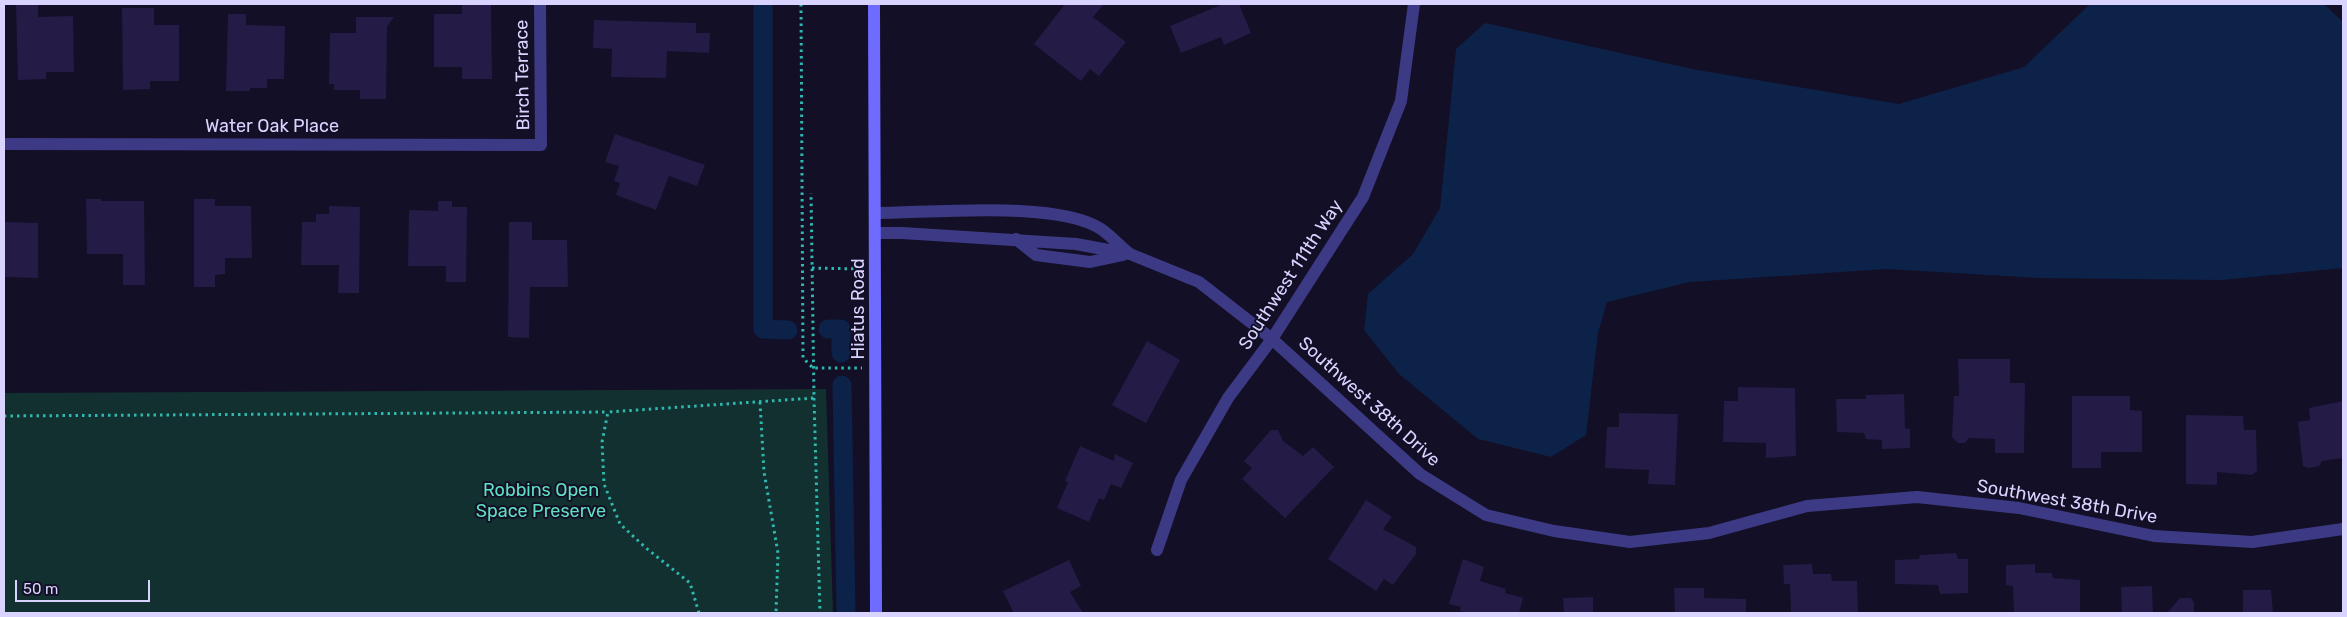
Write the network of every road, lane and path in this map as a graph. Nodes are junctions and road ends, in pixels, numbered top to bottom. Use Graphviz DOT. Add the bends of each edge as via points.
graph roads {
  1 [pos="540,4"];
  2 [pos="801,4"];
  3 [pos="874,4"];
  4 [pos="1414,4"];
  5 [pos="4,144"];
  6 [pos="541,145"];
  7 [pos="811,193"];
  8 [pos="876,213"];
  9 [pos="876,233"];
  10 [pos="1130,254"];
  11 [pos="812,268"];
  12 [pos="860,269"];
  13 [pos="1272,339"];
  14 [pos="813,368"];
  15 [pos="876,368"];
  16 [pos="814,398"];
  17 [pos="760,402"];
  18 [pos="608,412"];
  19 [pos="4,416"];
  20 [pos="2343,530"];
  21 [pos="1157,550"];
  22 [pos="699,613"];
  23 [pos="776,613"];
  24 [pos="820,613"];
  25 [pos="876,613"];
  1 -- 6 [label="street, Birch Terrace"];
  2 -- 14 [label="path" via="803,358"];
  3 -- 8 [label="street, Hiatus Road"];
  4 -- 13 [label="street, Southwest 111th Way" via="1401,101 1363,197"];
  5 -- 6 [label="street, Water Oak Place"];
  7 -- 11 [label="path"];
  8 -- 9 [label="street, Hiatus Road"];
  8 -- 10 [label="street, Southwest 38th Drive" via="1007,211 1063,215 1100,228"];
  9 -- 10 [label="street, Southwest 38th Drive" via="1016,239 1076,244"];
  9 -- 15 [label="street, Hiatus Road"];
  10 -- 13 [label="street, Southwest 38th Drive" via="1199,282"];
  11 -- 12 [label="path"];
  11 -- 14 [label="path"];
  13 -- 20 [label="street, Southwest 38th Drive" via="1420,474 1486,515 1554,531 1630,542 1709,533 1807,506 1917,497 2019,508 2154,536 2252,542"];
  13 -- 21 [label="street, Southwest 111th Way" via="1228,398 1181,480"];
  14 -- 15 [label="path"];
  14 -- 16 [label="path"];
  15 -- 25 [label="street, Hiatus Road"];
  16 -- 17 [label="path"];
  16 -- 24 [label="path"];
  17 -- 18 [label="path"];
  17 -- 23 [label="path" via="764,472 778,553"];
  18 -- 19 [label="path"];
  18 -- 22 [label="path" via="602,442 604,484 620,524 690,583"];
}
